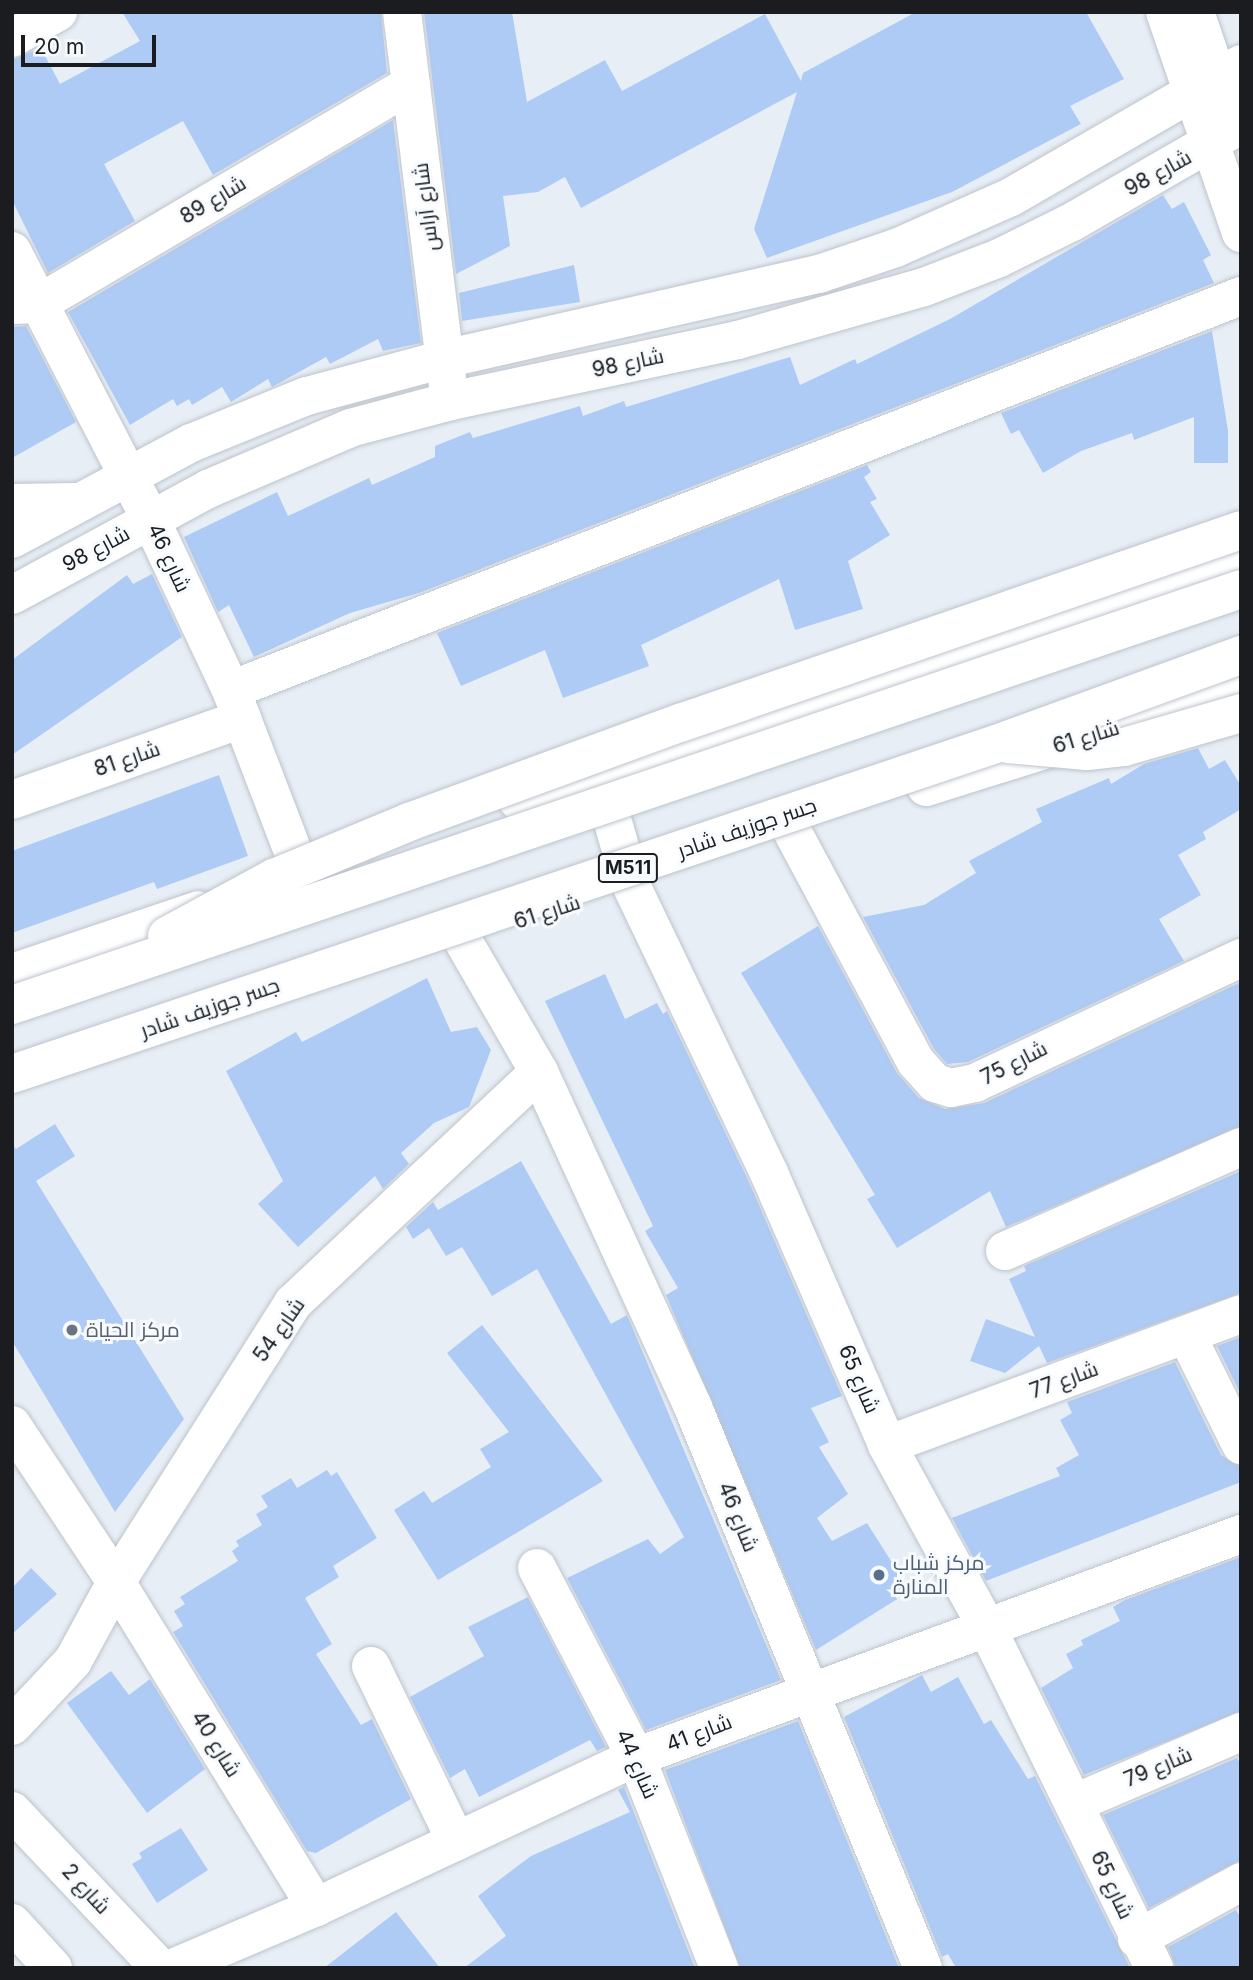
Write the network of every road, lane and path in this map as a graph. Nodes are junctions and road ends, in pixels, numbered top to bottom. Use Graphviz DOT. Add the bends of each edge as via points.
graph roads {
  1 [pos="58,12"];
  2 [pos="402,12"];
  3 [pos="1165,12"];
  4 [pos="1195,12"];
  5 [pos="12,38"];
  6 [pos="1217,79"];
  7 [pos="411,84"];
  8 [pos="1231,138"];
  9 [pos="1241,233"];
  10 [pos="12,251"];
  11 [pos="1241,296"];
  12 [pos="25,304"];
  13 [pos="444,359"];
  14 [pos="451,401"];
  15 [pos="128,475"];
  16 [pos="81,502"];
  17 [pos="12,503"];
  18 [pos="151,520"];
  19 [pos="1241,530"];
  20 [pos="12,539"];
  21 [pos="1241,553"];
  22 [pos="1241,589"];
  23 [pos="12,594"];
  24 [pos="1241,655"];
  25 [pos="1241,688"];
  26 [pos="237,704"];
  27 [pos="1241,713"];
  28 [pos="999,743"];
  29 [pos="599,774"];
  30 [pos="12,800"];
  31 [pos="792,831"];
  32 [pos="302,875"];
  33 [pos="631,885"];
  34 [pos="462,939"];
  35 [pos="1241,958"];
  36 [pos="12,973"];
  37 [pos="96,978"];
  38 [pos="12,1005"];
  39 [pos="539,1072"];
  40 [pos="12,1074"];
  41 [pos="12,1084"];
  42 [pos="1241,1147"];
  43 [pos="1005,1251"];
  44 [pos="1241,1314"];
  45 [pos="1187,1336"];
  46 [pos="12,1425"];
  47 [pos="887,1445"];
  48 [pos="1241,1445"];
  49 [pos="1241,1534"];
  50 [pos="537,1568"];
  51 [pos="116,1582"];
  52 [pos="986,1626"];
  53 [pos="371,1666"];
  54 [pos="810,1690"];
  55 [pos="12,1726"];
  56 [pos="1241,1732"];
  57 [pos="636,1757"];
  58 [pos="1075,1803"];
  59 [pos="12,1811"];
  60 [pos="456,1841"];
  61 [pos="1241,1882"];
  62 [pos="316,1907"];
  63 [pos="12,1923"];
  64 [pos="1145,1953"];
  65 [pos="53,1968"];
  66 [pos="160,1968"];
  67 [pos="173,1968"];
  68 [pos="719,1968"];
  69 [pos="923,1968"];
  1 -- 5 [label="main road"];
  2 -- 7 [label="main road, شارع آراس"];
  3 -- 6 [label="main road"];
  4 -- 6 [label="main road"];
  6 -- 8 [label="main road"];
  6 -- 13 [label="main road" via="1011,197 895,248 767,287"];
  7 -- 12 [label="main road, شارع 89"];
  7 -- 13 [label="main road, شارع آراس"];
  8 -- 9 [label="main road"];
  8 -- 14 [label="main road, شارع 98" via="999,258 924,287 738,340"];
  10 -- 12 [label="main road, شارع 46"];
  11 -- 26 [label="main road, شارع 81"];
  12 -- 15 [label="main road, شارع 46"];
  13 -- 14 [label="main road, شارع آراس"];
  13 -- 15 [label="main road" via="239,421"];
  14 -- 18 [label="main road, شارع 98" via="350,428 274,458"];
  15 -- 16 [label="main road"];
  15 -- 18 [label="main road, شارع 46"];
  16 -- 17 [label="main road"];
  16 -- 20 [label="main road"];
  18 -- 23 [label="main road, شارع 98"];
  18 -- 26 [label="main road, شارع 46"];
  19 -- 37 [label="main road, bridge" via="680,723 336,851 212,909"];
  21 -- 29 [label="main road"];
  22 -- 37 [label="main road, bridge"];
  24 -- 28 [label="main road, جسر جوزيف شادر / M511, bridge"];
  25 -- 31 [label="main road, شارع 61"];
  26 -- 30 [label="main road, شارع 81"];
  26 -- 32 [label="main road, شارع 46"];
  27 -- 28 [label="main road, bridge" via="1124,747 1087,751"];
  28 -- 40 [label="main road, جسر جوزيف شادر / M511, bridge"];
  29 -- 32 [label="main road"];
  29 -- 33 [label="main road, شارع 65"];
  31 -- 33 [label="main road, شارع 61"];
  31 -- 35 [label="main road, شارع 75" via="916,1062 935,1083 951,1088 975,1083"];
  32 -- 36 [label="main road"];
  33 -- 34 [label="main road, شارع 61"];
  33 -- 47 [label="main road, شارع 65" via="769,1173"];
  34 -- 39 [label="main road"];
  34 -- 41 [label="main road, شارع 61"];
  37 -- 38 [label="main road, bridge"];
  39 -- 51 [label="main road, شارع 54" via="293,1303"];
  39 -- 54 [label="main road, شارع 46" via="693,1407"];
  42 -- 43 [label="main road"];
  44 -- 45 [label="main road, شارع 77"];
  45 -- 47 [label="main road, شارع 77"];
  45 -- 48 [label="main road"];
  46 -- 51 [label="main road, شارع 40"];
  47 -- 52 [label="main road, شارع 65"];
  49 -- 52 [label="main road, شارع 41"];
  50 -- 57 [label="main road, شارع 44"];
  51 -- 55 [label="main road, شارع 54" via="73,1661"];
  51 -- 62 [label="main road, شارع 40"];
  52 -- 54 [label="main road, شارع 41"];
  52 -- 58 [label="main road, شارع 65"];
  53 -- 60 [label="main road"];
  54 -- 57 [label="main road, شارع 41"];
  54 -- 69 [label="main road, شارع 46"];
  56 -- 58 [label="main road, شارع 79"];
  57 -- 60 [label="main road, شارع 41"];
  57 -- 68 [label="main road, شارع 44"];
  58 -- 64 [label="main road, شارع 65"];
  59 -- 66 [label="main road, شارع 2"];
  60 -- 62 [label="main road, شارع 41"];
  61 -- 64 [label="main road"];
  62 -- 67 [label="main road, شارع 41"];
  63 -- 65 [label="main road"];
}
